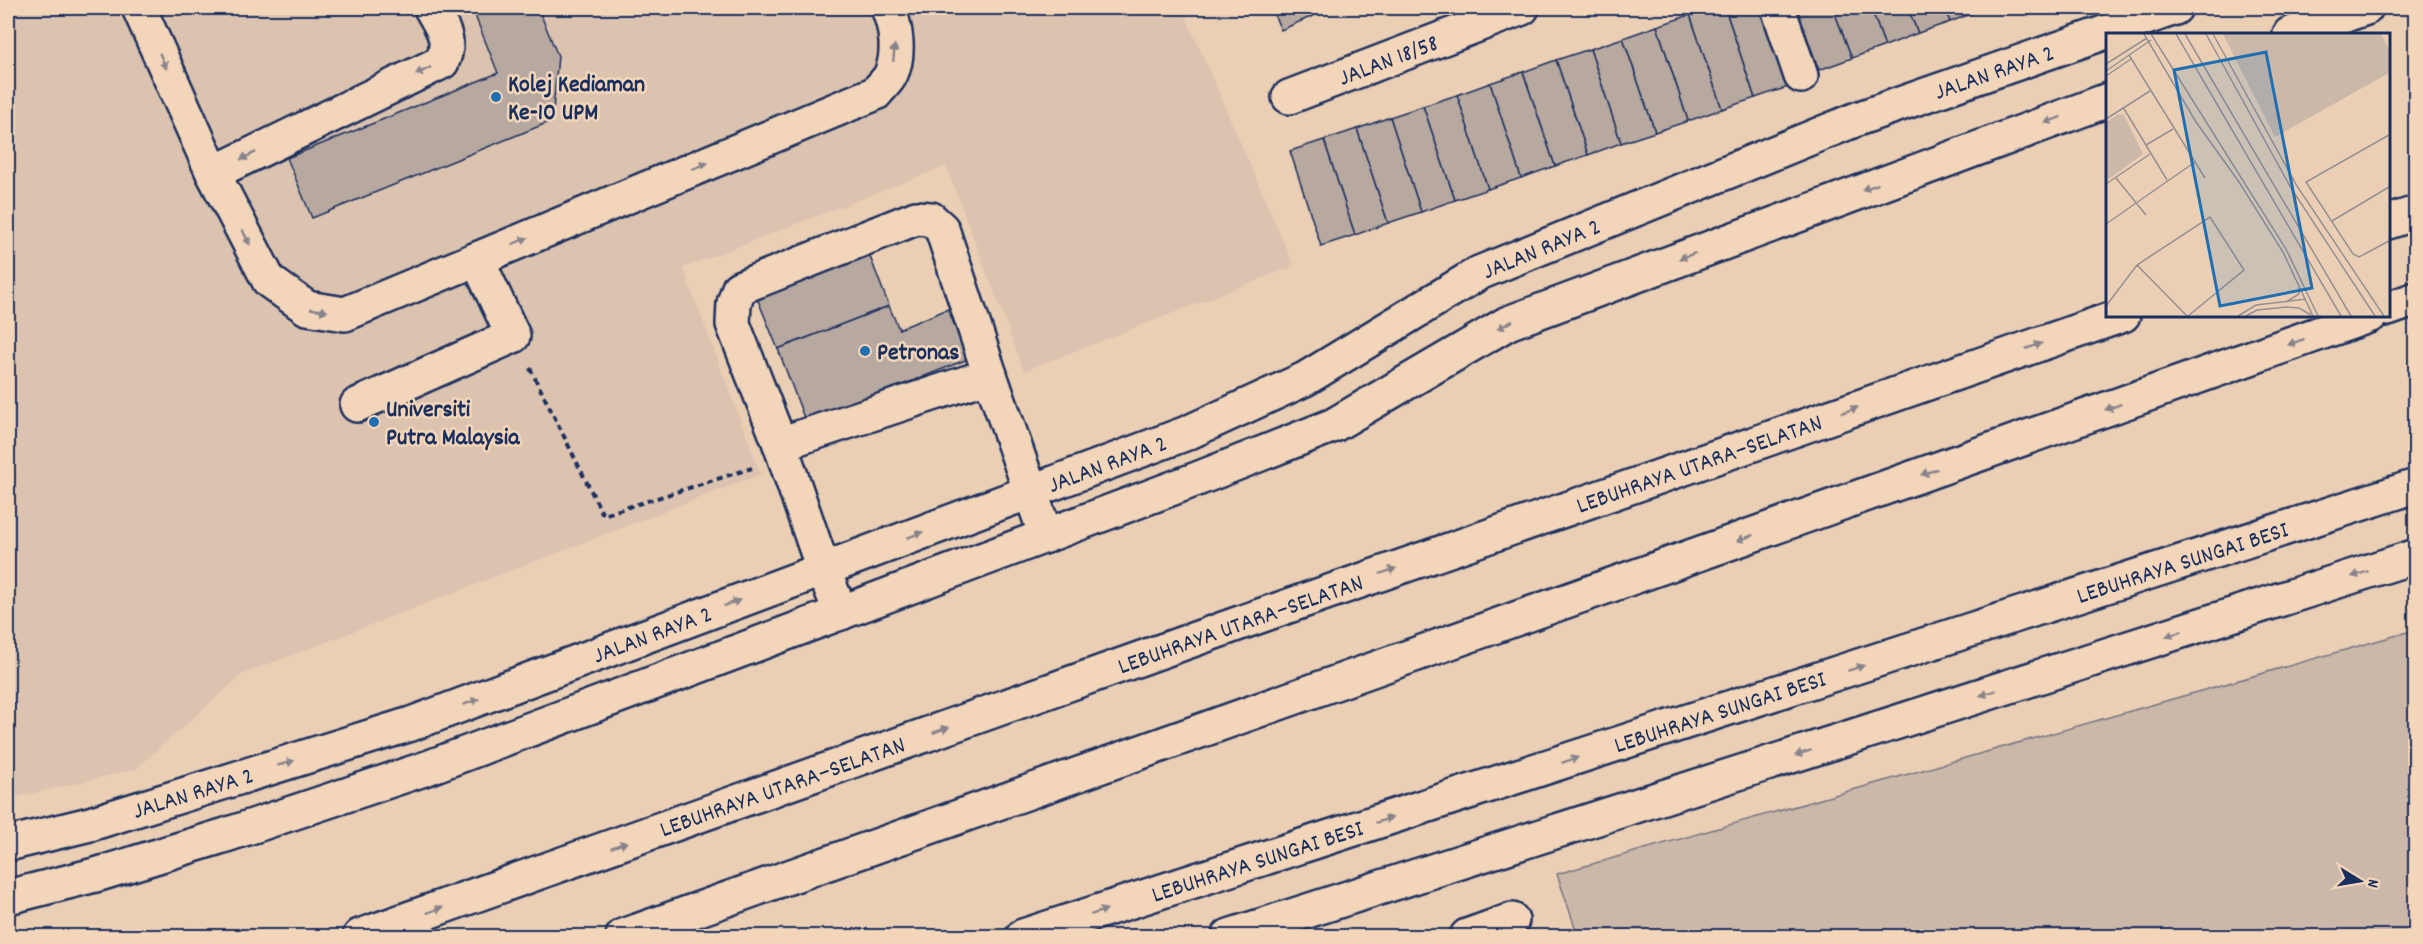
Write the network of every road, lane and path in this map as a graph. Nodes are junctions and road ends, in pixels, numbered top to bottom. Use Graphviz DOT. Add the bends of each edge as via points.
graph roads {
  1 [pos="139,8"];
  2 [pos="431,8"];
  3 [pos="888,8"];
  4 [pos="1522,8"];
  5 [pos="1778,8"];
  6 [pos="2175,8"];
  7 [pos="2366,8"];
  8 [pos="1461,19"];
  9 [pos="2293,33"];
  10 [pos="1801,76"];
  11 [pos="1289,97"];
  12 [pos="2106,101"];
  13 [pos="213,173"];
  14 [pos="2415,213"];
  15 [pos="2390,221"];
  16 [pos="477,259"];
  17 [pos="2415,299"];
  18 [pos="2390,308"];
  19 [pos="2120,316"];
  20 [pos="2368,316"];
  21 [pos="513,336"];
  22 [pos="990,375"];
  23 [pos="357,405"];
  24 [pos="782,451"];
  25 [pos="2415,486"];
  26 [pos="1030,492"];
  27 [pos="1046,536"];
  28 [pos="2415,556"];
  29 [pos="823,569"];
  30 [pos="841,613"];
  31 [pos="8,820"];
  32 [pos="90,824"];
  33 [pos="8,844"];
  34 [pos="8,897"];
  35 [pos="1512,920"];
  36 [pos="360,936"];
  37 [pos="623,936"];
  38 [pos="1023,936"];
  39 [pos="1228,936"];
  40 [pos="1467,936"];
  1 -- 13 [label="main road, one-way"];
  2 -- 13 [label="main road, one-way" via="447,39 442,62"];
  16 -- 3 [label="main road, one-way" via="876,93 891,75 896,50"];
  4 -- 8 [label="main road, JALAN 18/58"];
  5 -- 10 [label="main road"];
  6 -- 26 [label="main road, JALAN RAYA 2" via="1857,119 1479,273 1305,379 1187,433"];
  7 -- 9 [label="main road"];
  8 -- 11 [label="main road, JALAN 18/58"];
  12 -- 27 [label="main road, JALAN RAYA 2, one-way" via="1508,323 1334,425"];
  13 -- 16 [label="main road, one-way" via="269,281 307,308 345,314"];
  14 -- 15 [label="main road"];
  16 -- 21 [label="main road"];
  17 -- 18 [label="main road"];
  36 -- 19 [label="main road, LEBUHRAYA UTARA–SELATAN, one-way" via="1265,614"];
  20 -- 37 [label="main road, one-way"];
  21 -- 23 [label="main road"];
  21 -- 24 [label="path" via="603,515"];
  22 -- 24 [label="main road"];
  22 -- 24 [label="main road" via="942,229 931,219 916,218 739,288 733,324"];
  22 -- 26 [label="main road"];
  24 -- 29 [label="main road"];
  38 -- 25 [label="main road, LEBUHRAYA SUNGAI BESI, one-way"];
  26 -- 27 [label="main road"];
  29 -- 26 [label="main road, JALAN RAYA 2, one-way"];
  27 -- 30 [label="main road, JALAN RAYA 2"];
  28 -- 39 [label="main road, one-way"];
  29 -- 30 [label="main road"];
  32 -- 29 [label="main road, JALAN RAYA 2, one-way" via="411,724"];
  30 -- 34 [label="main road, JALAN RAYA 2" via="427,768 226,836"];
  31 -- 32 [label="main road"];
  32 -- 33 [label="main road, JALAN RAYA 2"];
  35 -- 40 [label="main road"];
}
